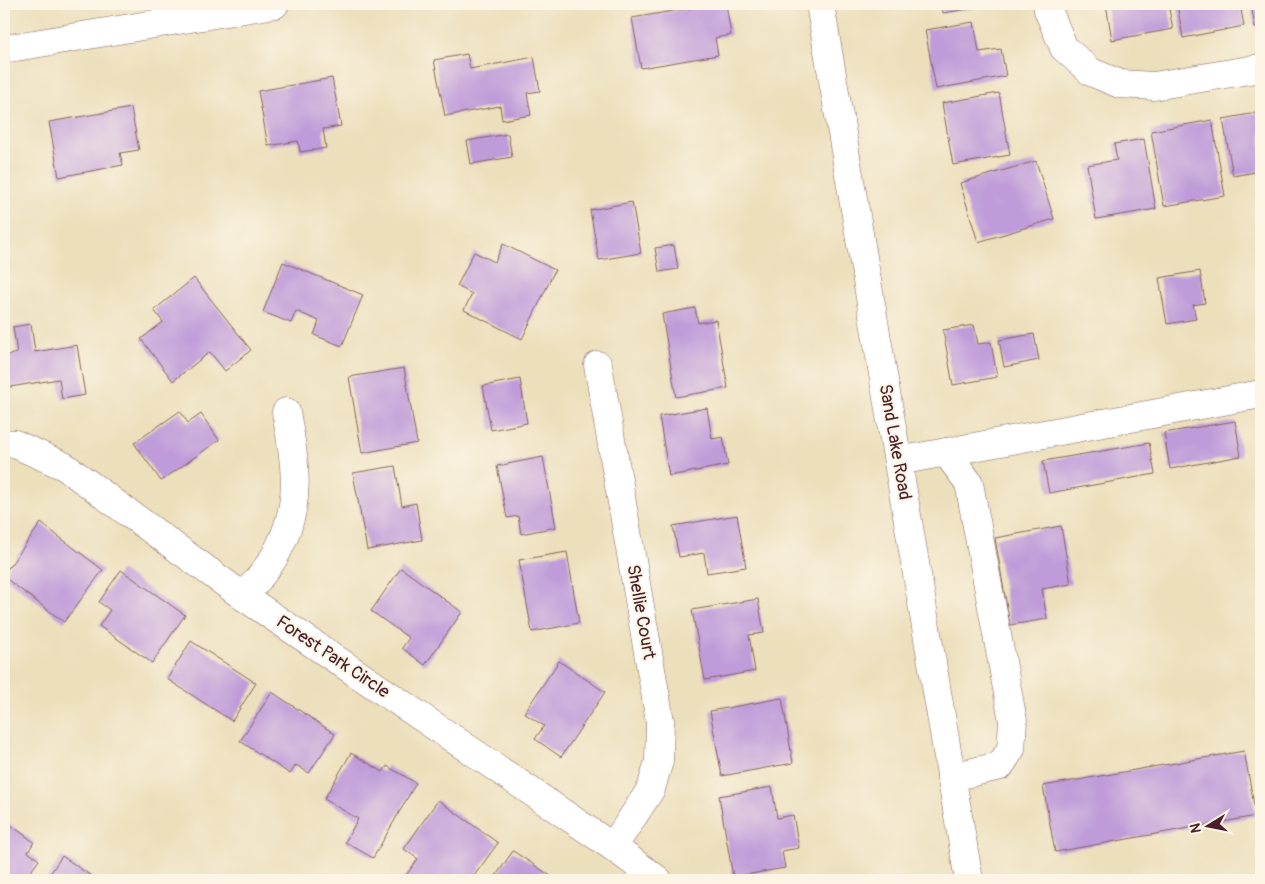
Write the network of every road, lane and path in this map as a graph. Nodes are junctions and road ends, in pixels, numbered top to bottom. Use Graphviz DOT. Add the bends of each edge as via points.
graph roads {
  1 [pos="275,4"];
  2 [pos="820,4"];
  3 [pos="1047,4"];
  4 [pos="4,49"];
  5 [pos="1261,68"];
  6 [pos="598,365"];
  7 [pos="1261,394"];
  8 [pos="286,412"];
  9 [pos="4,443"];
  10 [pos="946,452"];
  11 [pos="898,461"];
  12 [pos="244,596"];
  13 [pos="951,777"];
  14 [pos="612,847"];
  15 [pos="658,880"];
  16 [pos="969,880"];
  1 -- 4 [label="street"];
  2 -- 11 [label="street, Sand Lake Road"];
  3 -- 5 [label="street" via="1064,48 1091,72 1120,84 1154,86"];
  6 -- 14 [label="street, Shellie Court" via="660,721 659,761 651,789"];
  7 -- 10 [label="street"];
  8 -- 12 [label="street" via="294,460 292,516 278,552"];
  9 -- 12 [label="street, Forest Park Circle" via="15,444 64,466"];
  10 -- 11 [label="street"];
  10 -- 13 [label="street" via="969,483 1014,721 1011,749 1000,766"];
  11 -- 13 [label="street, Sand Lake Road"];
  12 -- 14 [label="street, Forest Park Circle"];
  13 -- 16 [label="street, Sand Lake Road"];
  14 -- 15 [label="street, Forest Park Circle"];
}
